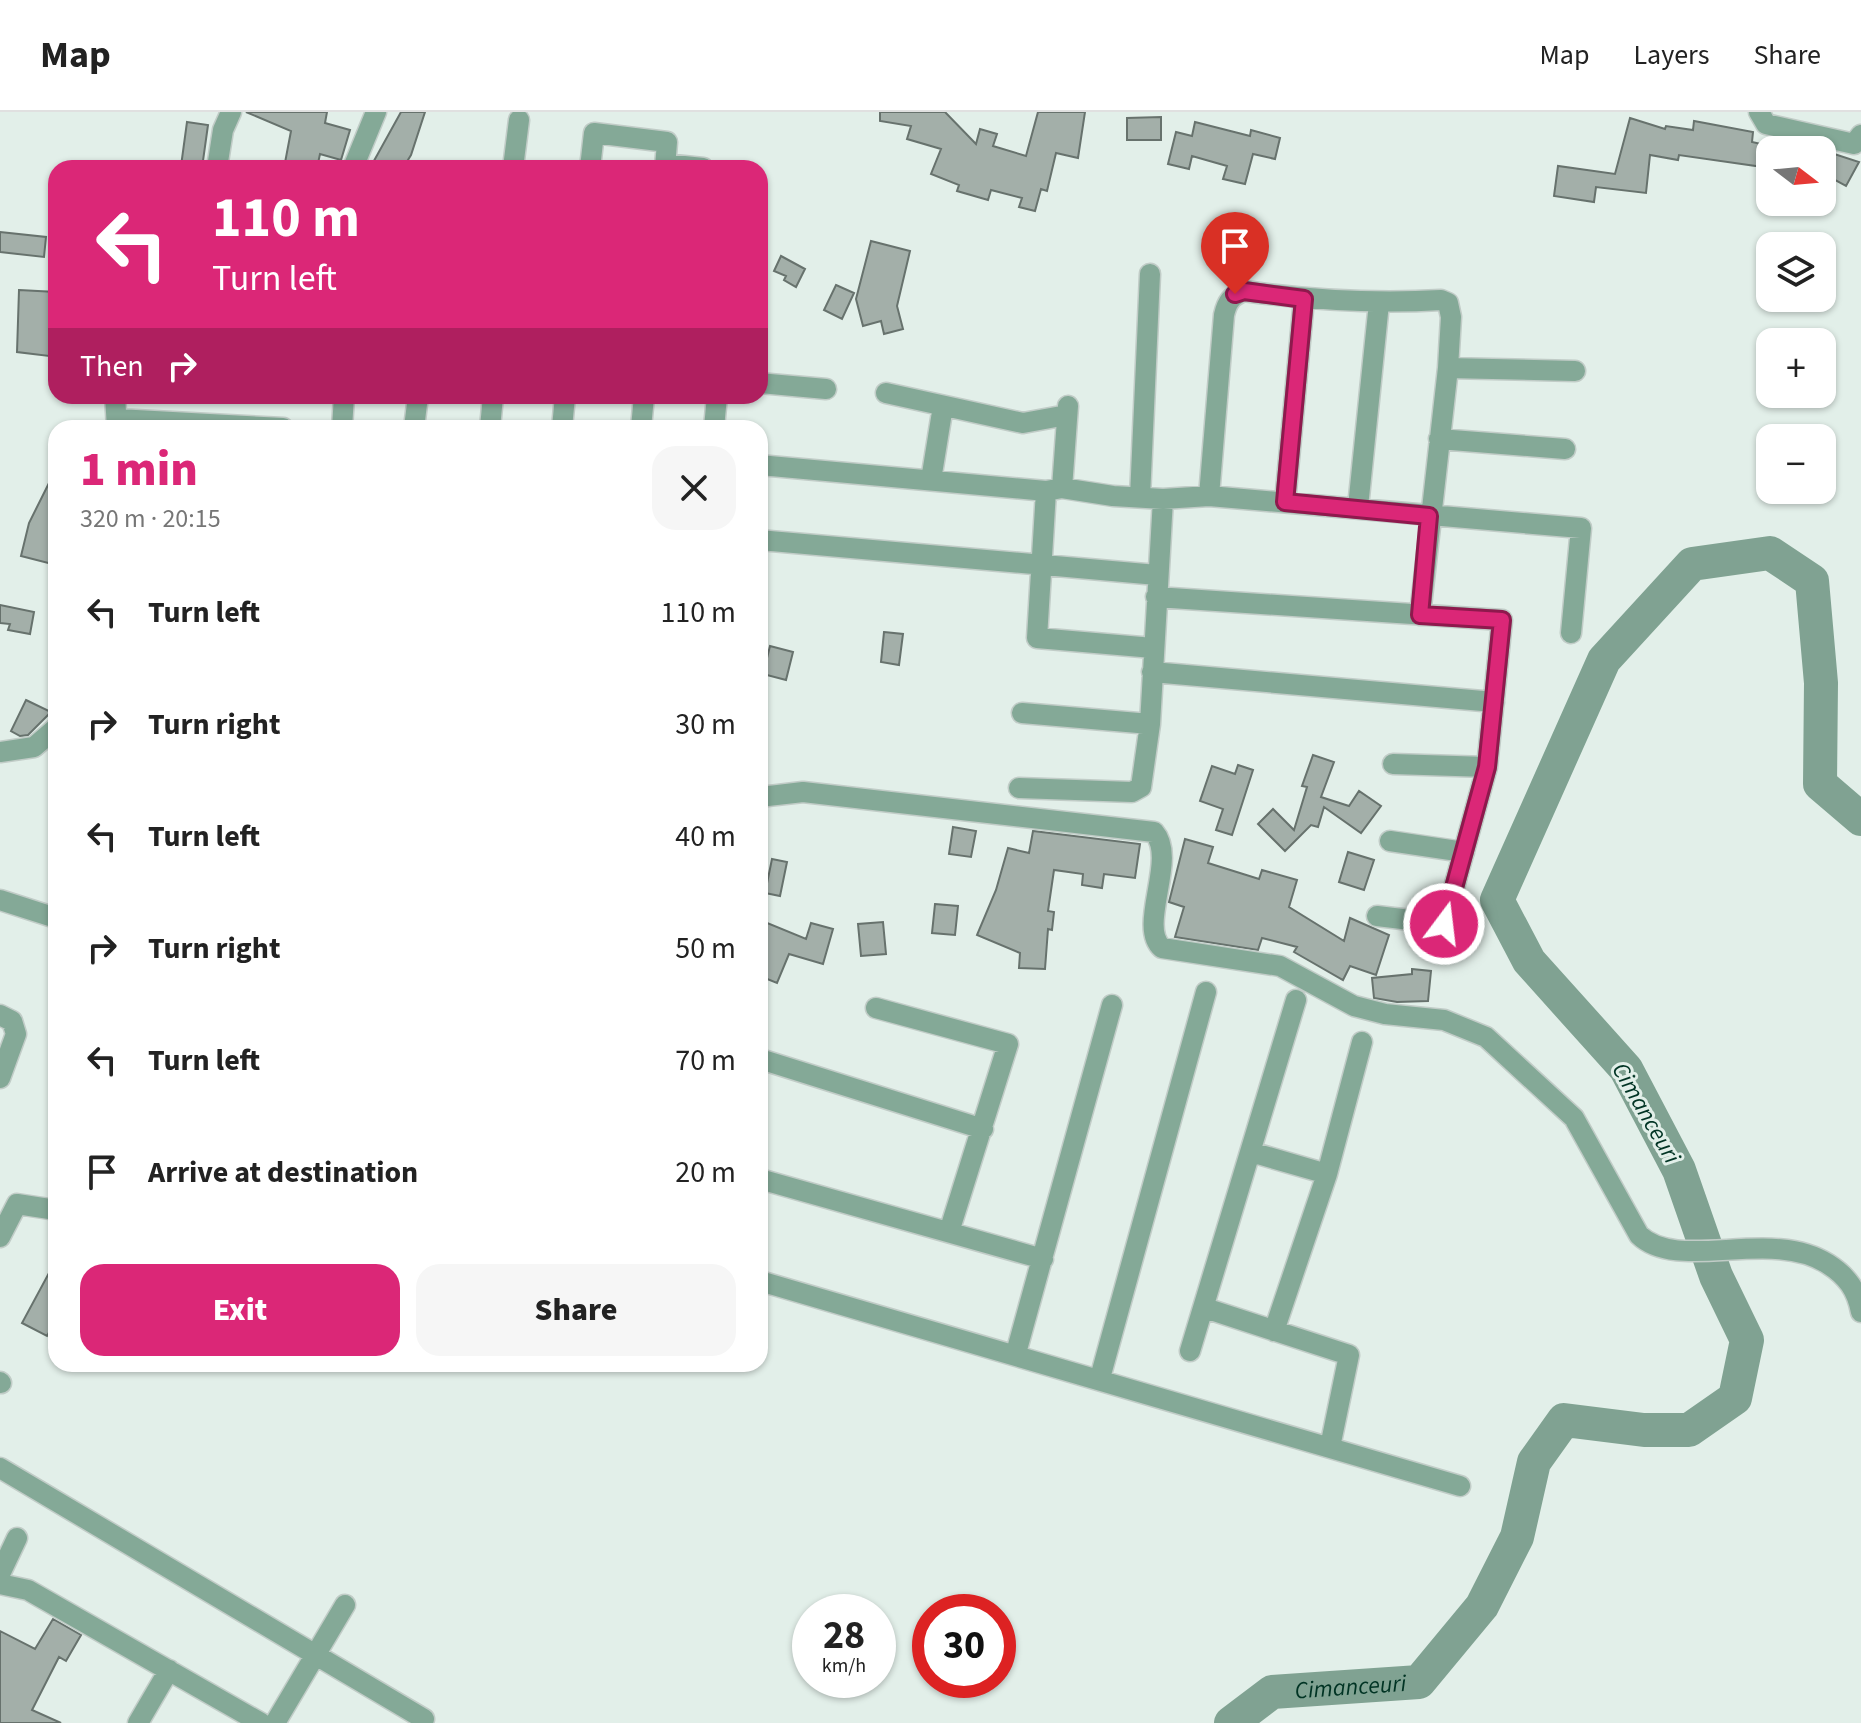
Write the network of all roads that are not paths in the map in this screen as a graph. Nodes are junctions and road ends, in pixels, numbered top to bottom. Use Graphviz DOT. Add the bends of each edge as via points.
graph roads {
  1 [pos="231,112"];
  2 [pos="376,112"];
  3 [pos="1759,112"];
  4 [pos="519,120"];
  5 [pos="1861,135"];
  6 [pos="218,160"];
  7 [pos="356,160"];
  8 [pos="514,160"];
  9 [pos="591,160"];
  10 [pos="666,160"];
  11 [pos="1150,274"];
  12 [pos="1304,299"];
  13 [pos="1379,303"];
  14 [pos="1448,368"];
  15 [pos="1575,371"];
  16 [pos="768,384"];
  17 [pos="826,389"];
  18 [pos="886,393"];
  19 [pos="943,406"];
  20 [pos="1439,439"];
  21 [pos="1565,449"];
  22 [pos="768,466"];
  23 [pos="931,480"];
  24 [pos="1054,489"];
  25 [pos="1209,496"];
  26 [pos="1140,497"];
  27 [pos="1163,499"];
  28 [pos="1285,502"];
  29 [pos="1358,507"];
  30 [pos="1429,516"];
  31 [pos="768,541"];
  32 [pos="1039,567"];
  33 [pos="1157,575"];
  34 [pos="1156,597"];
  35 [pos="1420,615"];
  36 [pos="1571,633"];
  37 [pos="1153,648"];
  38 [pos="1152,672"];
  39 [pos="1494,702"];
  40 [pos="1022,713"];
  41 [pos="1150,724"];
  42 [pos="48,735"];
  43 [pos="0,752"];
  44 [pos="1393,764"];
  45 [pos="1487,767"];
  46 [pos="1019,788"];
  47 [pos="768,796"];
  48 [pos="1390,841"];
  49 [pos="1464,852"];
  50 [pos="0,900"];
  51 [pos="48,915"];
  52 [pos="1377,916"];
  53 [pos="1206,992"];
  54 [pos="1296,1000"];
  55 [pos="1112,1005"];
  56 [pos="876,1008"];
  57 [pos="0,1015"];
  58 [pos="1362,1042"];
  59 [pos="768,1062"];
  60 [pos="0,1078"];
  61 [pos="983,1129"];
  62 [pos="1251,1152"];
  63 [pos="1327,1174"];
  64 [pos="768,1181"];
  65 [pos="48,1209"];
  66 [pos="949,1232"];
  67 [pos="0,1237"];
  68 [pos="1043,1259"];
  69 [pos="768,1283"];
  70 [pos="1205,1308"];
  71 [pos="1861,1312"];
  72 [pos="1274,1331"];
  73 [pos="1190,1351"];
  74 [pos="1016,1353"];
  75 [pos="1100,1378"];
  76 [pos="1330,1447"];
  77 [pos="0,1468"];
  78 [pos="1460,1486"];
  79 [pos="17,1538"];
  80 [pos="0,1574"];
  81 [pos="0,1584"];
  82 [pos="345,1605"];
  83 [pos="315,1655"];
  84 [pos="169,1670"];
  85 [pos="233,1716"];
  86 [pos="138,1723"];
  87 [pos="261,1723"];
  88 [pos="275,1723"];
  89 [pos="421,1723"];
  1 -- 6 [label="street"];
  2 -- 7 [label="street"];
  3 -- 5 [label="street" via="1766,124 1854,144"];
  4 -- 8 [label="street"];
  9 -- 10 [label="street" via="594,133 667,142"];
  11 -- 26 [label="street"];
  12 -- 13 [label="street"];
  12 -- 25 [label="street" via="1244,291 1227,302"];
  12 -- 28 [label="street"];
  13 -- 14 [label="street" via="1448,303"];
  13 -- 29 [label="street"];
  14 -- 15 [label="street"];
  14 -- 20 [label="street"];
  16 -- 17 [label="street"];
  18 -- 19 [label="street"];
  19 -- 23 [label="street"];
  19 -- 24 [label="street" via="1023,423 1068,411"];
  20 -- 21 [label="street"];
  20 -- 30 [label="street"];
  22 -- 23 [label="street"];
  23 -- 24 [label="street"];
  24 -- 26 [label="street"];
  24 -- 32 [label="street"];
  25 -- 27 [label="street"];
  25 -- 28 [label="street"];
  26 -- 27 [label="street"];
  27 -- 33 [label="street"];
  28 -- 29 [label="street"];
  29 -- 30 [label="street"];
  30 -- 35 [label="street"];
  30 -- 36 [label="street" via="1581,528"];
  31 -- 32 [label="street"];
  32 -- 33 [label="street"];
  32 -- 37 [label="street" via="1037,638"];
  33 -- 34 [label="street"];
  34 -- 35 [label="street"];
  34 -- 37 [label="street"];
  35 -- 39 [label="street" via="1502,620"];
  37 -- 38 [label="street"];
  38 -- 39 [label="street"];
  38 -- 41 [label="street"];
  39 -- 45 [label="street"];
  40 -- 41 [label="street"];
  41 -- 46 [label="street" via="1144,781 1138,790"];
  42 -- 43 [label="street" via="34,747"];
  44 -- 45 [label="street"];
  45 -- 49 [label="street"];
  47 -- 71 [label="street" via="803,792 1154,832 1162,847 1154,934 1158,945 1168,951 1280,966 1354,1006 1444,1020 1486,1037 1574,1118 1647,1243 1688,1250 1777,1246 1814,1255 1853,1286"];
  48 -- 49 [label="street"];
  49 -- 52 [label="street" via="1444,924"];
  50 -- 51 [label="street"];
  53 -- 75 [label="street"];
  54 -- 62 [label="street"];
  55 -- 68 [label="street"];
  56 -- 61 [label="street" via="1008,1044"];
  57 -- 60 [label="street" via="12,1021 16,1034"];
  58 -- 63 [label="street"];
  59 -- 61 [label="street"];
  61 -- 66 [label="street"];
  62 -- 63 [label="street"];
  62 -- 70 [label="street"];
  63 -- 72 [label="street"];
  64 -- 66 [label="street"];
  65 -- 67 [label="street" via="17,1204"];
  66 -- 68 [label="street"];
  68 -- 74 [label="street"];
  69 -- 74 [label="street"];
  70 -- 72 [label="street"];
  70 -- 73 [label="street"];
  72 -- 76 [label="street" via="1349,1355"];
  74 -- 75 [label="street"];
  75 -- 76 [label="street"];
  76 -- 78 [label="street"];
  77 -- 83 [label="street"];
  79 -- 80 [label="street"];
  81 -- 84 [label="street" via="28,1590"];
  82 -- 83 [label="street"];
  83 -- 88 [label="street"];
  83 -- 89 [label="street" via="424,1719"];
  84 -- 85 [label="street"];
  84 -- 86 [label="street"];
  85 -- 87 [label="street"];
}
